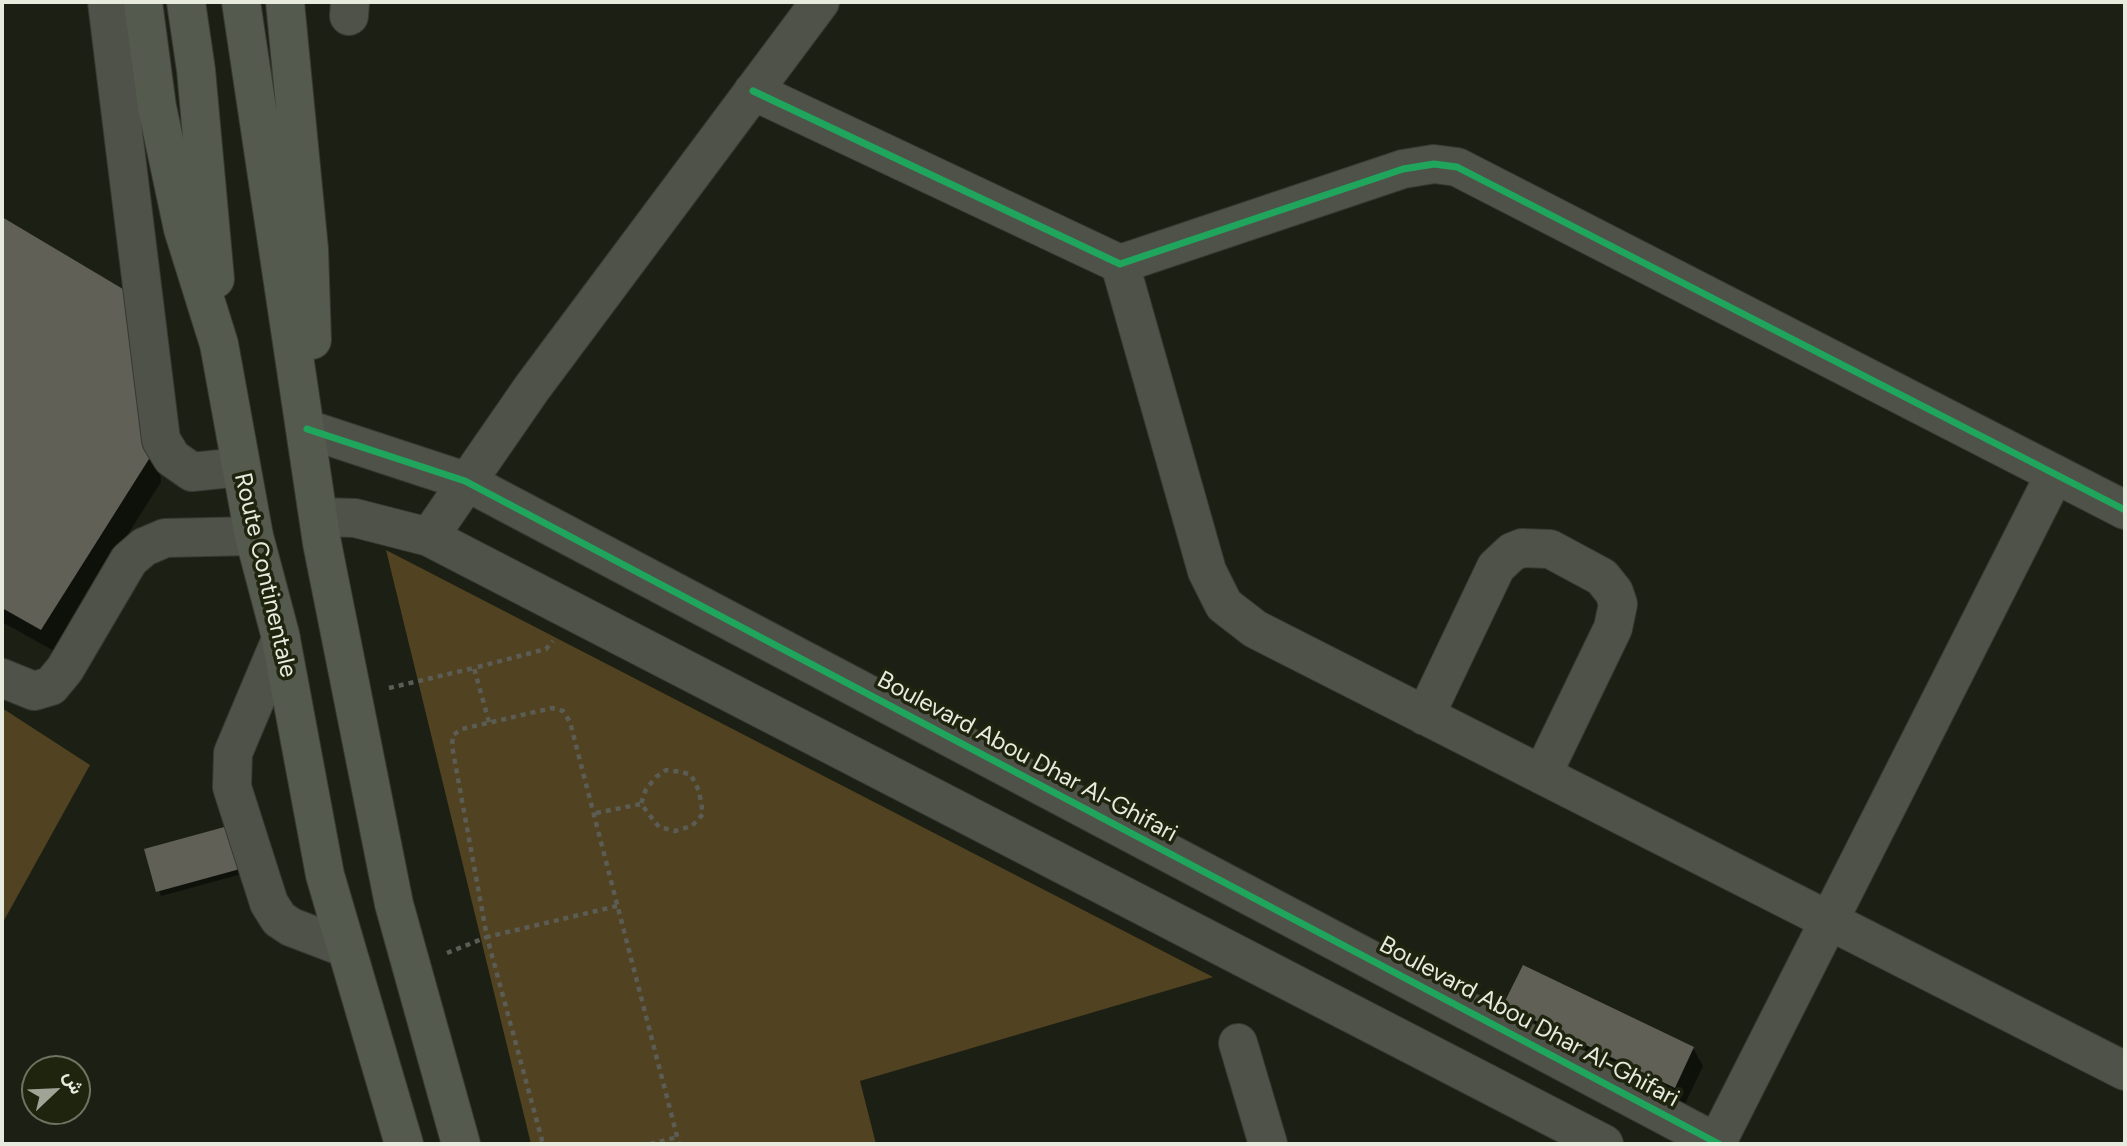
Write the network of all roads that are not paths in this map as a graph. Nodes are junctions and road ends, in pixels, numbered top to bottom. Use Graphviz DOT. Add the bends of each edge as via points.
graph roads {
  1 [pos="107,2"];
  2 [pos="143,2"];
  3 [pos="186,2"];
  4 [pos="242,2"];
  5 [pos="285,2"];
  6 [pos="820,2"];
  7 [pos="753,91"];
  8 [pos="1120,264"];
  9 [pos="219,344"];
  10 [pos="304,413"];
  11 [pos="240,467"];
  12 [pos="2055,474"];
  13 [pos="466,481"];
  14 [pos="2125,510"];
  15 [pos="320,517"];
  16 [pos="254,536"];
  17 [pos="429,537"];
  18 [pos="281,639"];
  19 [pos="2,678"];
  20 [pos="1425,716"];
  21 [pos="1542,775"];
  22 [pos="1827,920"];
  23 [pos="346,948"];
  24 [pos="1238,1043"];
  25 [pos="2125,1070"];
  26 [pos="404,1144"];
  27 [pos="461,1144"];
  28 [pos="1268,1144"];
  29 [pos="1604,1144"];
  30 [pos="1717,1144"];
  1 -- 11 [label="street" via="161,440 172,458 191,472"];
  2 -- 9 [label="main road, Route Continentale" via="157,107 183,229"];
  3 -- 9 [label="main road" via="209,202"];
  4 -- 10 [label="main road"];
  5 -- 10 [label="main road" via="313,316"];
  6 -- 7 [label="street"];
  7 -- 8 [label="street"];
  7 -- 13 [label="street"];
  8 -- 12 [label="street" via="1404,169 1457,166"];
  8 -- 20 [label="street" via="1207,571 1224,605 1255,629"];
  9 -- 11 [label="main road, Route Continentale"];
  10 -- 13 [label="street, Boulevard Abou Dhar Al-Ghifari"];
  10 -- 15 [label="main road"];
  11 -- 16 [label="main road, Route Continentale"];
  12 -- 14 [label="street"];
  12 -- 22 [label="street"];
  13 -- 17 [label="street"];
  13 -- 30 [label="street, Boulevard Abou Dhar Al-Ghifari"];
  15 -- 17 [label="street" via="355,518"];
  15 -- 27 [label="main road" via="394,904"];
  16 -- 18 [label="main road, Route Continentale"];
  16 -- 19 [label="street" via="165,538 144,547 130,560 51,687 34,691"];
  17 -- 29 [label="street"];
  18 -- 23 [label="main road, Route Continentale" via="325,876"];
  18 -- 23 [label="street" via="233,753 232,787 269,903 279,919"];
  20 -- 21 [label="street"];
  20 -- 21 [label="street" via="1496,567 1522,548 1550,549 1602,577 1618,604 1613,628"];
  21 -- 22 [label="street"];
  22 -- 25 [label="street"];
  22 -- 30 [label="street"];
  23 -- 26 [label="main road, Route Continentale"];
  24 -- 28 [label="street"];
}
